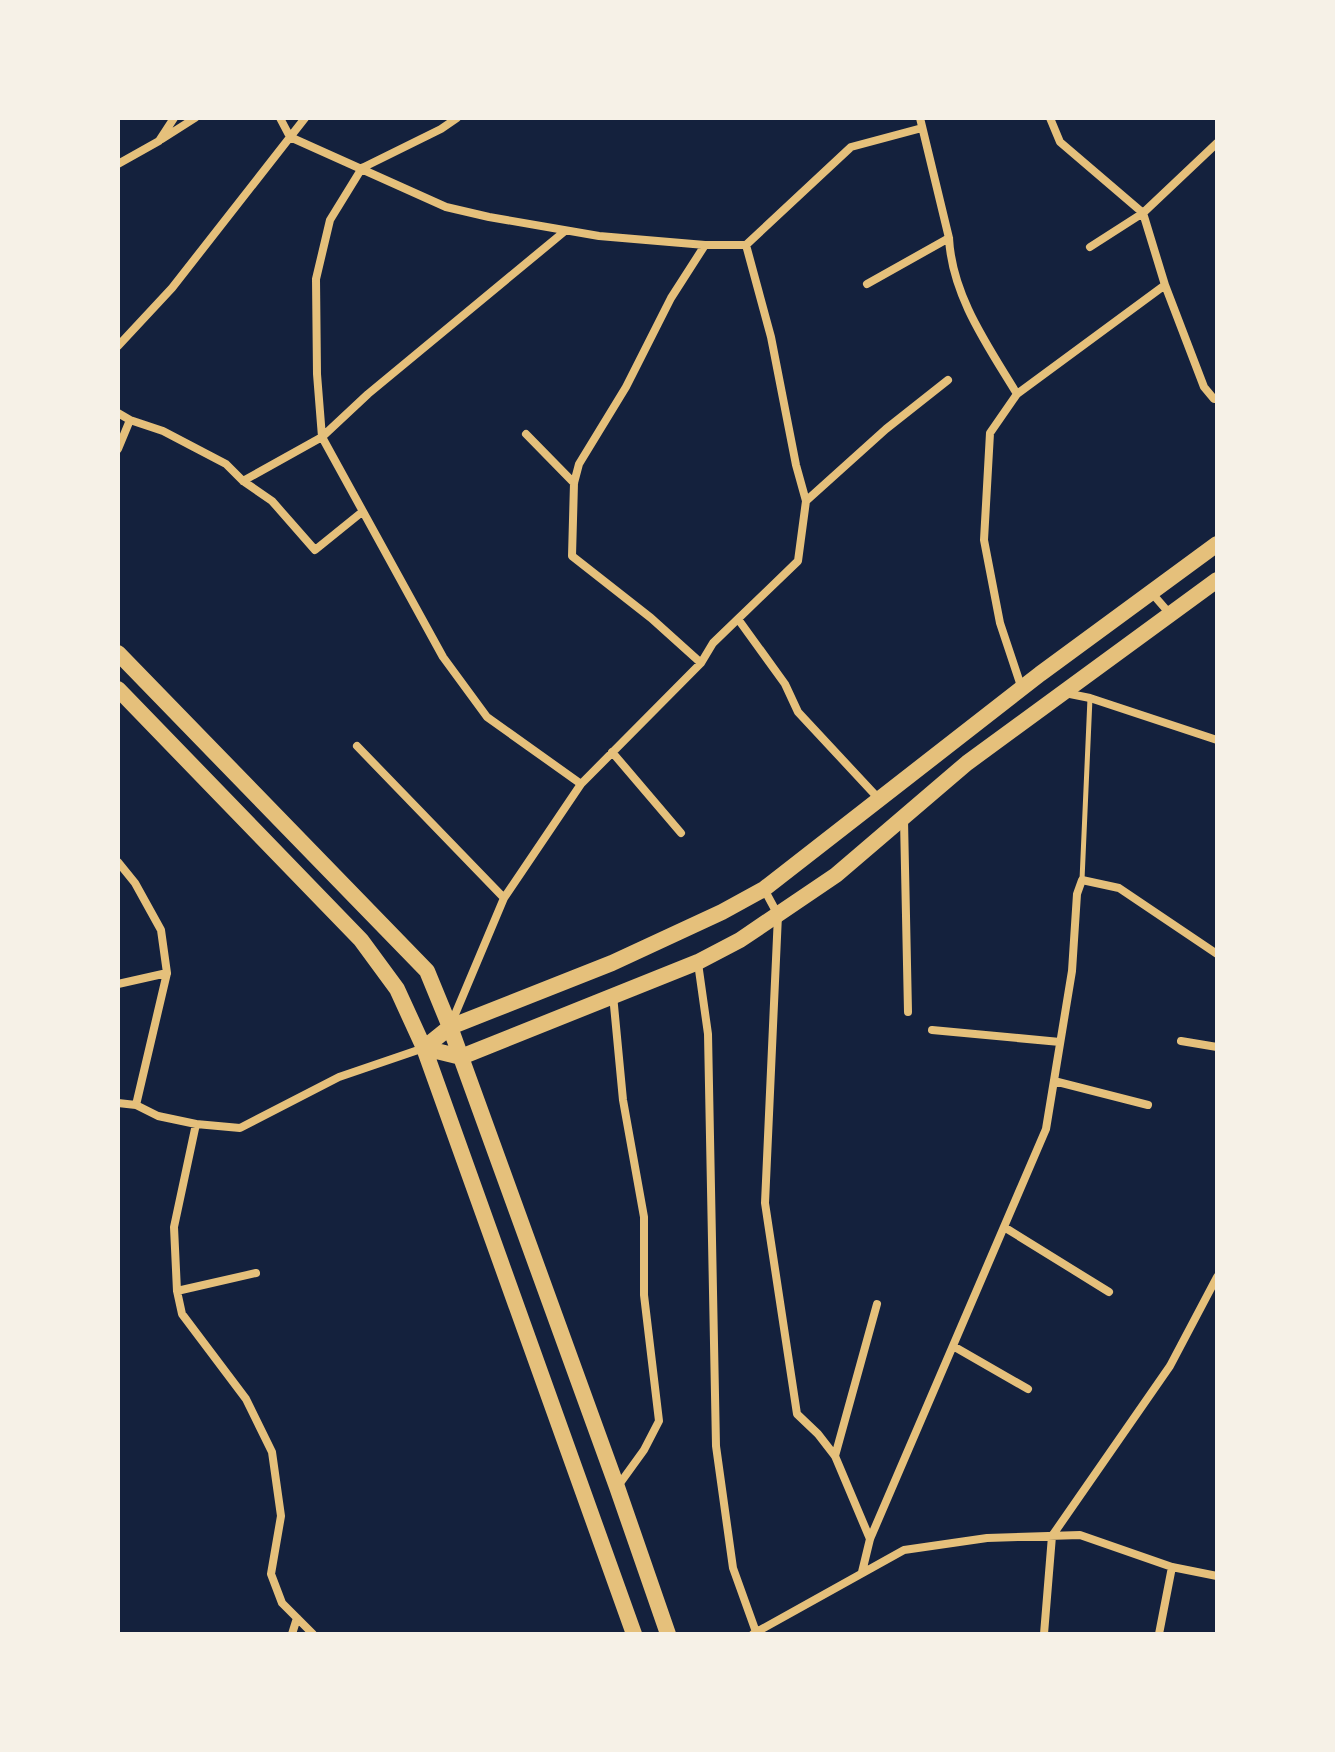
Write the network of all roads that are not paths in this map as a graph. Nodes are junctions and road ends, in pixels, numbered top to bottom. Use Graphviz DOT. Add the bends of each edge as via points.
graph roads {
  1 [pos="174,118"];
  2 [pos="195,118"];
  3 [pos="280,118"];
  4 [pos="305,118"];
  5 [pos="457,118"];
  6 [pos="1050,118"];
  7 [pos="921,123"];
  8 [pos="290,137"];
  9 [pos="159,141"];
  10 [pos="1217,143"];
  11 [pos="118,164"];
  12 [pos="362,168"];
  13 [pos="1143,213"];
  14 [pos="565,231"];
  15 [pos="949,238"];
  16 [pos="705,245"];
  17 [pos="746,245"];
  18 [pos="1090,247"];
  19 [pos="867,284"];
  20 [pos="1165,285"];
  21 [pos="118,346"];
  22 [pos="948,380"];
  23 [pos="1017,394"];
  24 [pos="1215,399"];
  25 [pos="118,413"];
  26 [pos="130,420"];
  27 [pos="526,434"];
  28 [pos="322,437"];
  29 [pos="118,449"];
  30 [pos="243,481"];
  31 [pos="574,483"];
  32 [pos="806,501"];
  33 [pos="362,512"];
  34 [pos="1217,544"];
  35 [pos="1217,580"];
  36 [pos="1150,591"];
  37 [pos="1170,615"];
  38 [pos="738,619"];
  39 [pos="118,653"];
  40 [pos="701,663"];
  41 [pos="118,689"];
  42 [pos="1022,689"];
  43 [pos="1065,692"];
  44 [pos="1090,698"];
  45 [pos="1217,740"];
  46 [pos="357,746"];
  47 [pos="612,752"];
  48 [pos="581,784"];
  49 [pos="879,799"];
  50 [pos="904,815"];
  51 [pos="681,833"];
  52 [pos="118,862"];
  53 [pos="1082,880"];
  54 [pos="764,889"];
  55 [pos="504,898"];
  56 [pos="778,915"];
  57 [pos="1217,954"];
  58 [pos="698,962"];
  59 [pos="167,973"];
  60 [pos="118,984"];
  61 [pos="613,994"];
  62 [pos="908,1012"];
  63 [pos="450,1027"];
  64 [pos="932,1030"];
  65 [pos="1181,1041"];
  66 [pos="1060,1042"];
  67 [pos="1217,1047"];
  68 [pos="424,1048"];
  69 [pos="461,1057"];
  70 [pos="1054,1081"];
  71 [pos="118,1103"];
  72 [pos="136,1105"];
  73 [pos="1148,1105"];
  74 [pos="196,1124"];
  75 [pos="1004,1227"];
  76 [pos="256,1273"];
  77 [pos="1217,1277"];
  78 [pos="177,1291"];
  79 [pos="1109,1292"];
  80 [pos="877,1304"];
  81 [pos="953,1346"];
  82 [pos="1028,1389"];
  83 [pos="835,1456"];
  84 [pos="617,1487"];
  85 [pos="1052,1536"];
  86 [pos="870,1539"];
  87 [pos="1172,1567"];
  88 [pos="862,1572"];
  89 [pos="1217,1576"];
  90 [pos="297,1618"];
  91 [pos="754,1633"];
  92 [pos="292,1634"];
  93 [pos="313,1634"];
  94 [pos="634,1634"];
  95 [pos="668,1634"];
  96 [pos="1044,1634"];
  97 [pos="1159,1634"];
  1 -- 9 [label="street"];
  2 -- 9 [label="street"];
  3 -- 8 [label="street"];
  4 -- 8 [label="street"];
  5 -- 12 [label="street"];
  6 -- 13 [label="street" via="1060,142"];
  7 -- 15 [label="street"];
  7 -- 17 [label="street" via="851,147"];
  8 -- 12 [label="street"];
  8 -- 21 [label="street" via="172,288"];
  9 -- 11 [label="street"];
  10 -- 13 [label="street"];
  12 -- 14 [label="street" via="446,207"];
  12 -- 28 [label="street" via="330,220 316,279"];
  13 -- 18 [label="street"];
  13 -- 20 [label="street"];
  14 -- 16 [label="street"];
  14 -- 28 [label="street"];
  15 -- 19 [label="street"];
  15 -- 23 [label="street" via="950,257 973,324"];
  16 -- 17 [label="street"];
  16 -- 31 [label="street" via="579,464"];
  17 -- 32 [label="street"];
  20 -- 23 [label="street"];
  20 -- 24 [label="street" via="1204,387"];
  22 -- 32 [label="street"];
  23 -- 42 [label="street" via="990,433 984,540 1000,623"];
  25 -- 26 [label="street"];
  26 -- 29 [label="street"];
  26 -- 30 [label="street" via="226,464"];
  27 -- 31 [label="street"];
  28 -- 30 [label="street"];
  28 -- 33 [label="street"];
  30 -- 33 [label="street" via="272,501 315,550"];
  31 -- 40 [label="street" via="572,556"];
  32 -- 38 [label="street" via="798,561"];
  33 -- 48 [label="street" via="443,657 487,717"];
  34 -- 36 [label="main road"];
  35 -- 37 [label="main road"];
  36 -- 37 [label="street"];
  36 -- 42 [label="main road"];
  37 -- 43 [label="main road"];
  38 -- 40 [label="street"];
  38 -- 49 [label="street" via="785,684 798,712"];
  39 -- 63 [label="main road" via="427,971"];
  40 -- 47 [label="street"];
  41 -- 68 [label="main road" via="361,940 397,989"];
  42 -- 49 [label="main road"];
  43 -- 44 [label="street"];
  43 -- 50 [label="main road"];
  44 -- 45 [label="street"];
  44 -- 53 [label="lane"];
  46 -- 55 [label="street"];
  47 -- 48 [label="street"];
  47 -- 51 [label="street"];
  48 -- 55 [label="street"];
  49 -- 54 [label="main road"];
  50 -- 56 [label="main road" via="836,875"];
  50 -- 62 [label="street"];
  52 -- 59 [label="street" via="161,930"];
  53 -- 57 [label="street" via="1119,888"];
  53 -- 66 [label="street"];
  54 -- 56 [label="street"];
  54 -- 63 [label="main road" via="612,963"];
  55 -- 63 [label="street"];
  56 -- 58 [label="main road"];
  56 -- 83 [label="street" via="765,1203 797,1414"];
  58 -- 61 [label="main road"];
  58 -- 91 [label="street" via="708,1034 716,1446 733,1568"];
  59 -- 60 [label="street"];
  59 -- 72 [label="street"];
  61 -- 69 [label="main road"];
  61 -- 84 [label="street" via="623,1100 644,1217 644,1295 659,1421"];
  63 -- 68 [label="main road"];
  63 -- 69 [label="main road"];
  64 -- 66 [label="street"];
  65 -- 67 [label="street"];
  66 -- 70 [label="street"];
  68 -- 69 [label="main road"];
  68 -- 74 [label="street" via="339,1077 240,1128"];
  68 -- 94 [label="main road"];
  69 -- 84 [label="main road"];
  70 -- 73 [label="street"];
  70 -- 75 [label="street" via="1046,1129"];
  71 -- 72 [label="street"];
  72 -- 74 [label="street"];
  74 -- 78 [label="street" via="174,1227"];
  75 -- 79 [label="street"];
  75 -- 81 [label="street"];
  76 -- 78 [label="street"];
  77 -- 85 [label="street" via="1170,1366"];
  78 -- 90 [label="street" via="182,1314 246,1399 272,1452 281,1516 271,1574 282,1603"];
  80 -- 83 [label="street"];
  81 -- 82 [label="street"];
  81 -- 86 [label="street"];
  83 -- 86 [label="street"];
  84 -- 95 [label="main road"];
  85 -- 87 [label="street" via="1080,1535"];
  85 -- 88 [label="street" via="987,1538 904,1550"];
  85 -- 96 [label="street"];
  86 -- 88 [label="street"];
  87 -- 89 [label="street"];
  87 -- 97 [label="street"];
  88 -- 91 [label="street"];
  90 -- 92 [label="street"];
  90 -- 93 [label="street"];
}
